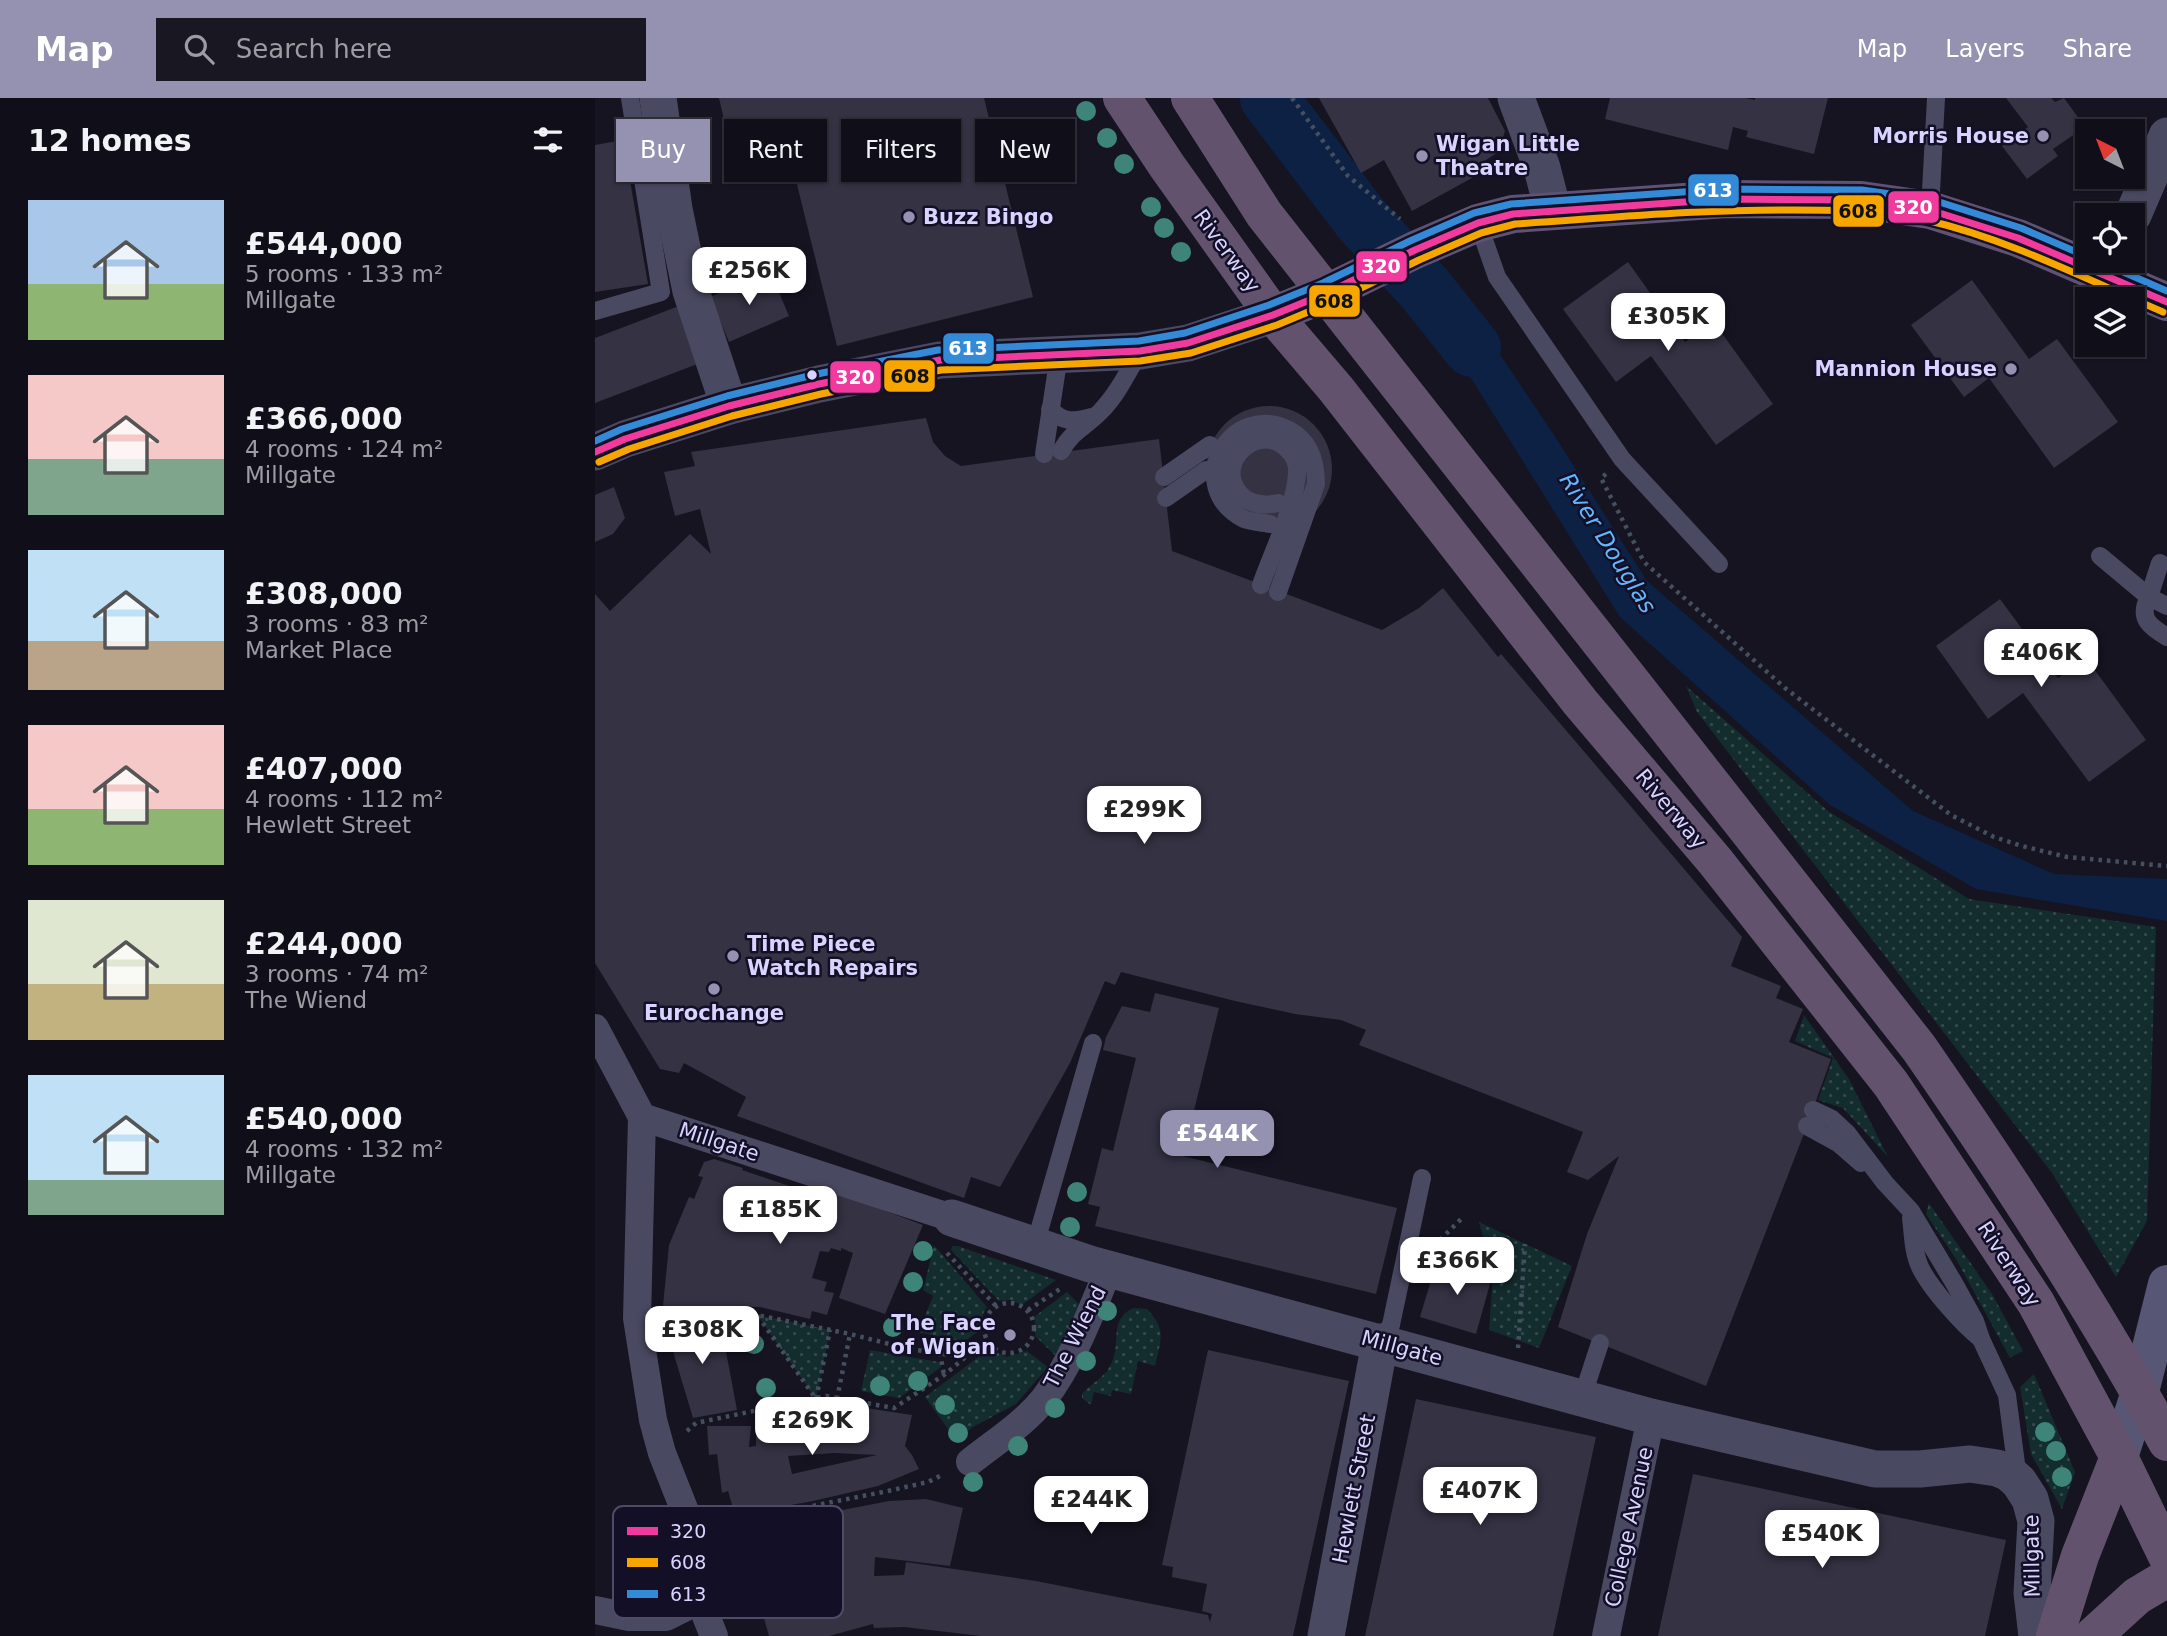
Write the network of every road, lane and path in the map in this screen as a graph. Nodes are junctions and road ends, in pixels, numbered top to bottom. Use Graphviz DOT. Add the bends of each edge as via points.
graph roads {
  1 [pos="630,98"];
  2 [pos="658,98"];
  3 [pos="1122,98"];
  4 [pos="1190,98"];
  5 [pos="1292,98"];
  6 [pos="1516,98"];
  7 [pos="1936,98"];
  8 [pos="2167,136"];
  9 [pos="2138,203"];
  10 [pos="1553,211"];
  11 [pos="1930,211"];
  12 [pos="1478,223"];
  13 [pos="1411,253"];
  14 [pos="2075,257"];
  15 [pos="2117,273"];
  16 [pos="1327,293"];
  17 [pos="2167,302"];
  18 [pos="595,311"];
  19 [pos="1273,315"];
  20 [pos="1140,351"];
  21 [pos="1059,355"];
  22 [pos="729,406"];
  23 [pos="1050,409"];
  24 [pos="1095,416"];
  25 [pos="1210,445"];
  26 [pos="595,452"];
  27 [pos="1622,459"];
  28 [pos="1206,470"];
  29 [pos="1164,477"];
  30 [pos="1166,498"];
  31 [pos="1278,503"];
  32 [pos="1270,524"];
  33 [pos="2100,556"];
  34 [pos="2160,563"];
  35 [pos="1719,564"];
  36 [pos="1261,585"];
  37 [pos="1278,592"];
  38 [pos="2149,597"];
  39 [pos="2167,606"];
  40 [pos="2167,637"];
  41 [pos="2167,866"];
  42 [pos="595,1028"];
  43 [pos="1093,1043"];
  44 [pos="642,1117"];
  45 [pos="1810,1118"];
  46 [pos="1422,1178"];
  47 [pos="943,1216"];
  48 [pos="1525,1244"];
  49 [pos="1035,1245"];
  50 [pos="1109,1268"];
  51 [pos="2167,1284"];
  52 [pos="996,1306"];
  53 [pos="757,1315"];
  54 [pos="637,1318"];
  55 [pos="830,1330"];
  56 [pos="850,1334"];
  57 [pos="986,1340"];
  58 [pos="1380,1342"];
  59 [pos="1600,1343"];
  60 [pos="940,1353"];
  61 [pos="966,1357"];
  62 [pos="944,1375"];
  63 [pos="1516,1379"];
  64 [pos="2140,1392"];
  65 [pos="1582,1398"];
  66 [pos="816,1399"];
  67 [pos="837,1399"];
  68 [pos="1651,1417"];
  69 [pos="2167,1442"];
  70 [pos="662,1453"];
  71 [pos="2119,1457"];
  72 [pos="970,1462"];
  73 [pos="2019,1482"];
  74 [pos="683,1506"];
  75 [pos="807,1506"];
  76 [pos="2167,1556"];
  77 [pos="2167,1578"];
  78 [pos="595,1610"];
  79 [pos="613,1614"];
  80 [pos="707,1618"];
  81 [pos="715,1636"];
  82 [pos="1326,1636"];
  83 [pos="1606,1636"];
  84 [pos="2037,1636"];
  85 [pos="2055,1636"];
  86 [pos="2093,1636"];
  1 -- 18 [label="lane" via="661,292"];
  2 -- 22 [label="street" via="691,291"];
  3 -- 19 [label="highway, Riverway"];
  4 -- 16 [label="highway, Riverway" via="1265,214"];
  5 -- 13 [label="path"];
  6 -- 10 [label="street"];
  7 -- 11 [label="lane"];
  8 -- 9 [label="street"];
  10 -- 11 [label="main road" via="1727,199 1861,200"];
  10 -- 12 [label="main road"];
  11 -- 14 [label="main road"];
  12 -- 13 [label="main road"];
  12 -- 27 [label="lane" via="1497,277"];
  13 -- 16 [label="main road"];
  15 -- 17 [label="main road"];
  16 -- 19 [label="main road"];
  16 -- 64 [label="highway, Riverway" via="1919,1048 2085,1299"];
  19 -- 20 [label="street" via="1188,343"];
  19 -- 71 [label="highway, Riverway" via="1891,1084 2036,1303"];
  20 -- 21 [label="street"];
  20 -- 24 [label="lane" via="1118,390"];
  21 -- 22 [label="street" via="940,360"];
  21 -- 23 [label="lane"];
  22 -- 26 [label="street"];
  23 -- 24 [label="lane" via="1074,422"];
  23 -- 24 [label="lane" via="1053,452"];
  25 -- 29 [label="lane"];
  27 -- 35 [label="lane"];
  27 -- 41 [label="path" via="1601,478 1644,562 1785,688 1951,815 1994,837 2067,857"];
  28 -- 30 [label="lane"];
  31 -- 36 [label="lane" via="1256,504 1242,497 1230,476 1239,451 1262,439 1284,445 1297,468 1296,486"];
  32 -- 37 [label="lane" via="1246,520 1230,509 1217,492 1214,472 1218,454 1234,434 1259,423 1279,425 1298,435 1316,465 1316,484"];
  33 -- 38 [label="lane"];
  34 -- 38 [label="lane"];
  38 -- 39 [label="lane"];
  38 -- 40 [label="lane" via="2145,619"];
  42 -- 44 [label="street"];
  43 -- 49 [label="lane"];
  44 -- 47 [label="street, Millgate"];
  44 -- 54 [label="street"];
  45 -- 73 [label="lane" via="1832,1119 1911,1210 1975,1321 2007,1395"];
  46 -- 58 [label="lane" via="1391,1325"];
  47 -- 49 [label="street, Millgate"];
  47 -- 52 [label="path" via="926,1231"];
  48 -- 63 [label="path"];
  49 -- 50 [label="street, Millgate"];
  50 -- 58 [label="street, Millgate"];
  50 -- 72 [label="street, The Wiend" via="1089,1317 1044,1398 1023,1421"];
  51 -- 64 [label="main road"];
  52 -- 57 [label="path" via="984,1324"];
  52 -- 57 [label="path" via="1023,1307 1032,1317 1034,1333 1025,1348 1015,1353 1000,1352"];
  53 -- 54 [label="path"];
  53 -- 55 [label="path"];
  53 -- 66 [label="path"];
  54 -- 70 [label="street"];
  55 -- 56 [label="path"];
  55 -- 66 [label="path"];
  56 -- 60 [label="path"];
  56 -- 67 [label="path"];
  57 -- 61 [label="path"];
  58 -- 63 [label="street, Millgate"];
  58 -- 82 [label="street, Hewlett Street"];
  59 -- 65 [label="lane"];
  60 -- 61 [label="path"];
  60 -- 62 [label="path"];
  61 -- 62 [label="path"];
  62 -- 67 [label="path" via="894,1408"];
  63 -- 65 [label="street, Millgate"];
  64 -- 69 [label="highway, Riverway"];
  64 -- 71 [label="main road"];
  65 -- 68 [label="street, Millgate"];
  66 -- 67 [label="path"];
  66 -- 70 [label="path" via="696,1423"];
  68 -- 73 [label="street, Millgate" via="1875,1469 1986,1465"];
  68 -- 83 [label="street, College Avenue"];
  70 -- 74 [label="street"];
  71 -- 76 [label="highway, Riverway"];
  71 -- 85 [label="highway"];
  72 -- 75 [label="path" via="928,1482"];
  73 -- 84 [label="street, Millgate" via="2036,1521 2032,1593"];
  77 -- 86 [label="highway" via="2137,1596"];
  78 -- 79 [label="street"];
  80 -- 81 [label="street"];
}
